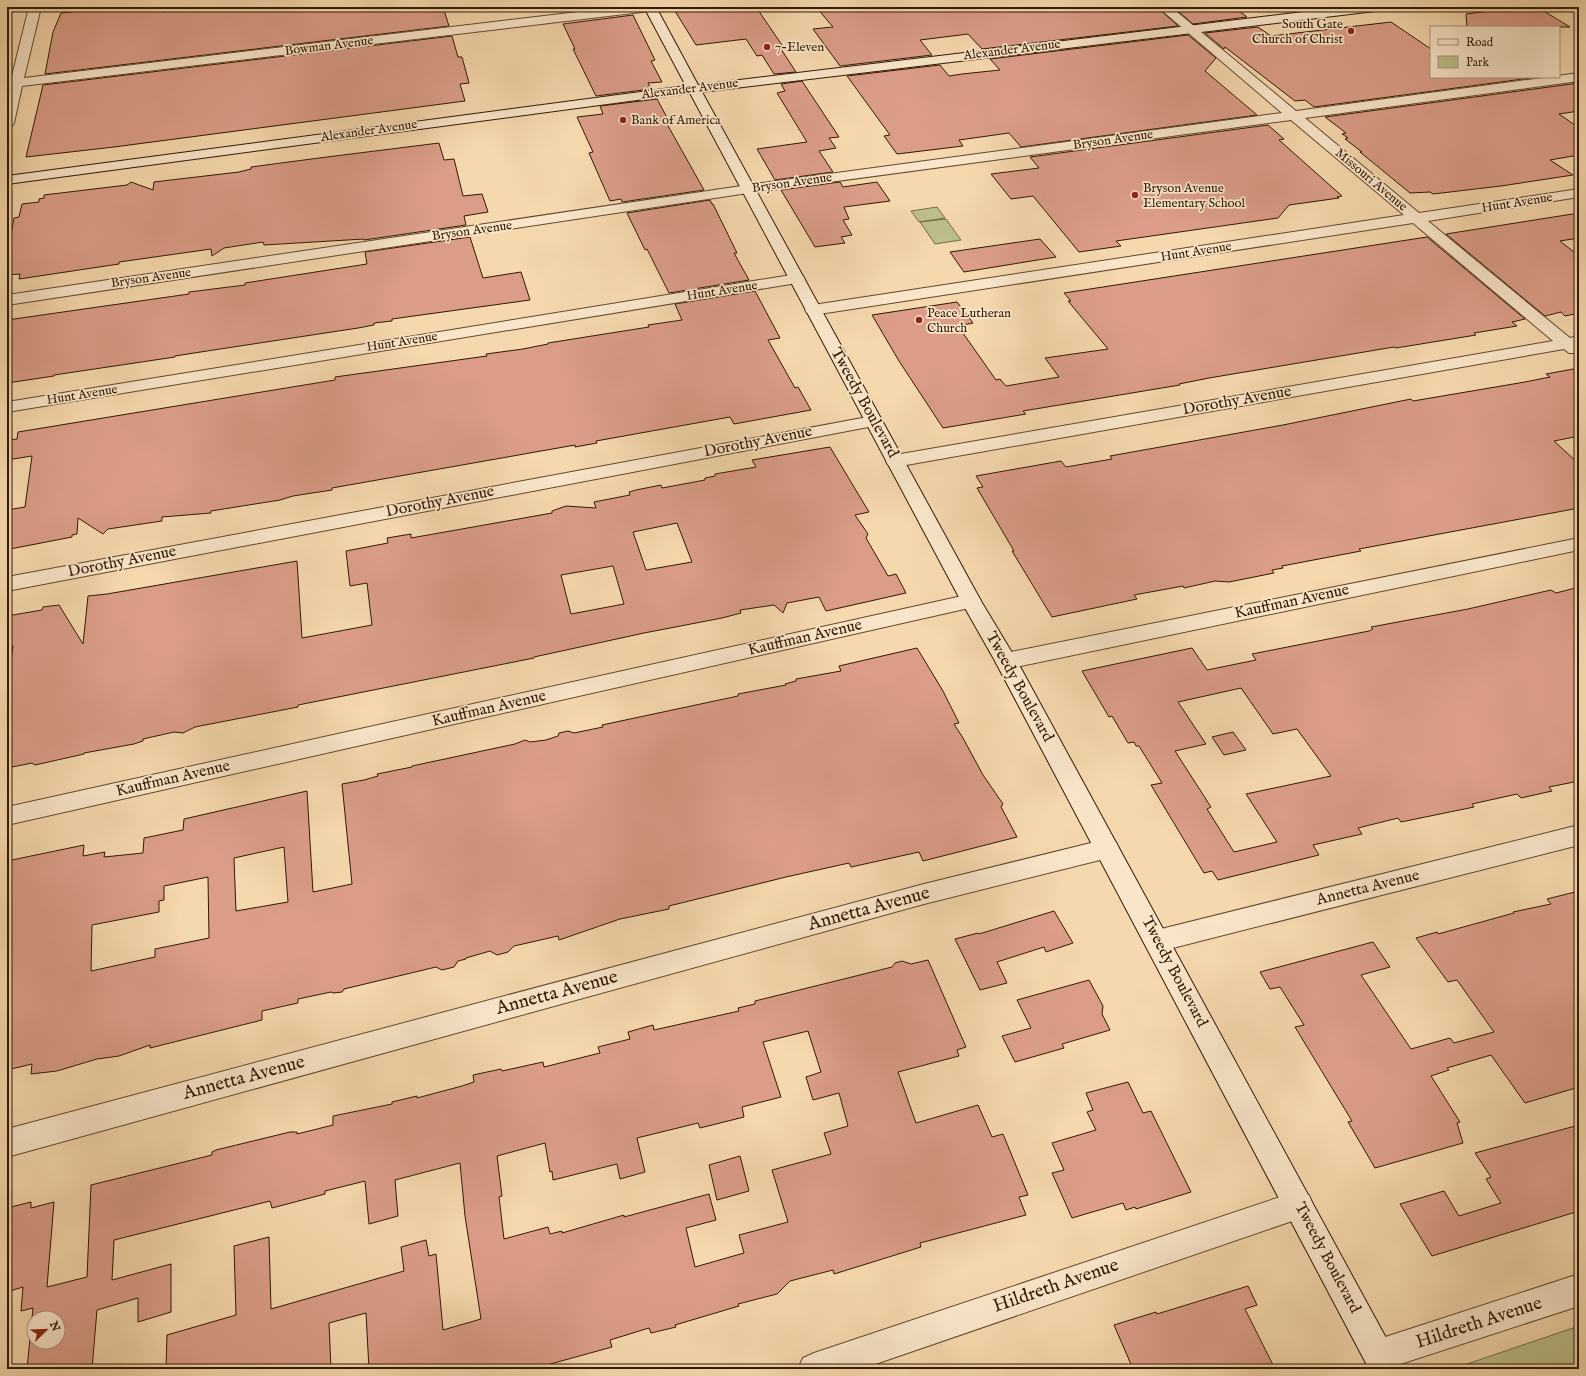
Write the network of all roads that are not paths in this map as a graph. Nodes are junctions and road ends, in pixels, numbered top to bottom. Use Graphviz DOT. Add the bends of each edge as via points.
graph roads {
  1 [pos="20,7"];
  2 [pos="35,7"];
  3 [pos="650,7"];
  4 [pos="1164,7"];
  5 [pos="1375,7"];
  6 [pos="7,8"];
  7 [pos="1190,29"];
  8 [pos="1579,77"];
  9 [pos="12,83"];
  10 [pos="694,88"];
  11 [pos="1294,116"];
  12 [pos="7,123"];
  13 [pos="7,180"];
  14 [pos="748,189"];
  15 [pos="1579,193"];
  16 [pos="1416,218"];
  17 [pos="797,279"];
  18 [pos="7,300"];
  19 [pos="814,310"];
  20 [pos="1575,346"];
  21 [pos="7,407"];
  22 [pos="873,421"];
  23 [pos="895,461"];
  24 [pos="1579,544"];
  25 [pos="7,584"];
  26 [pos="971,601"];
  27 [pos="1006,661"];
  28 [pos="7,816"];
  29 [pos="1579,835"];
  30 [pos="1107,849"];
  31 [pos="1157,941"];
  32 [pos="7,1143"];
  33 [pos="1298,1205"];
  34 [pos="1579,1290"];
  35 [pos="1382,1362"];
  36 [pos="814,1369"];
  1 -- 6 [label="street"];
  2 -- 9 [label="street"];
  3 -- 9 [label="street, Bowman Avenue"];
  3 -- 10 [label="street, Tweedy Boulevard"];
  4 -- 7 [label="street, Missouri Avenue"];
  5 -- 7 [label="street, Alexander Avenue"];
  7 -- 10 [label="street, Alexander Avenue"];
  7 -- 11 [label="street, Missouri Avenue"];
  8 -- 11 [label="street, Bryson Avenue"];
  9 -- 12 [label="street"];
  10 -- 13 [label="street, Alexander Avenue"];
  10 -- 14 [label="street, Tweedy Boulevard"];
  11 -- 14 [label="street, Bryson Avenue"];
  11 -- 16 [label="street, Missouri Avenue"];
  14 -- 17 [label="street, Tweedy Boulevard"];
  14 -- 18 [label="street, Bryson Avenue"];
  15 -- 16 [label="street, Hunt Avenue"];
  16 -- 19 [label="street, Hunt Avenue"];
  16 -- 20 [label="street, Missouri Avenue"];
  17 -- 19 [label="street, Tweedy Boulevard"];
  17 -- 21 [label="street, Hunt Avenue"];
  19 -- 22 [label="street, Tweedy Boulevard"];
  20 -- 23 [label="street, Dorothy Avenue"];
  22 -- 23 [label="street, Tweedy Boulevard"];
  22 -- 25 [label="street, Dorothy Avenue"];
  23 -- 26 [label="street, Tweedy Boulevard"];
  24 -- 27 [label="street, Kauffman Avenue"];
  26 -- 27 [label="street, Tweedy Boulevard"];
  26 -- 28 [label="street, Kauffman Avenue"];
  27 -- 30 [label="street, Tweedy Boulevard"];
  29 -- 31 [label="street, Annetta Avenue"];
  30 -- 31 [label="street, Tweedy Boulevard"];
  30 -- 32 [label="street, Annetta Avenue" via="909,898"];
  31 -- 33 [label="street, Tweedy Boulevard"];
  33 -- 35 [label="street, Tweedy Boulevard"];
  33 -- 36 [label="street, Hildreth Avenue"];
  34 -- 35 [label="street, Hildreth Avenue"];
}
